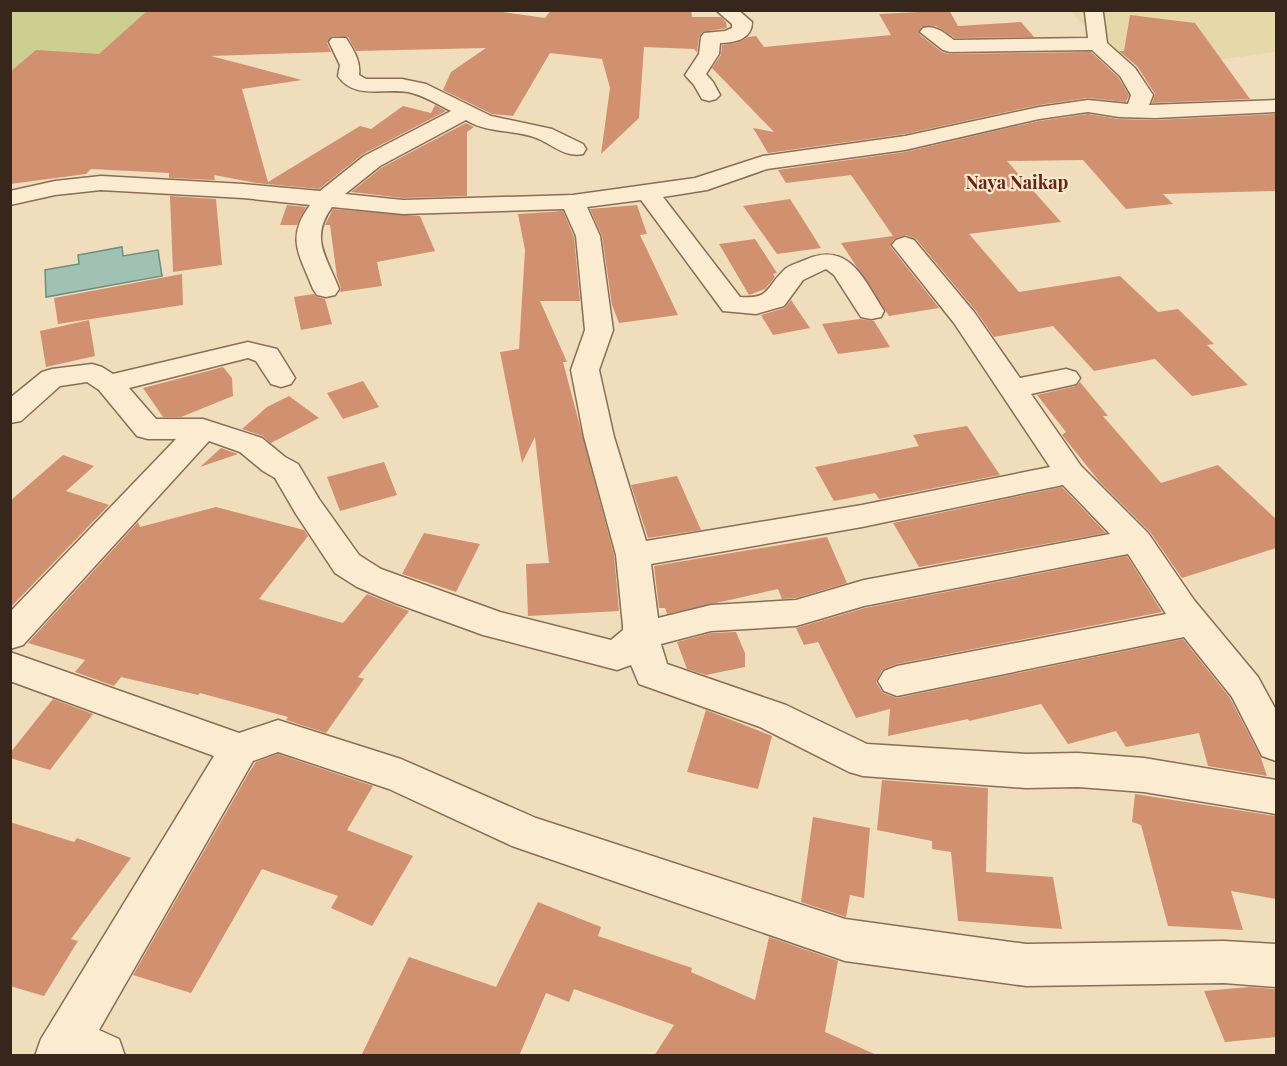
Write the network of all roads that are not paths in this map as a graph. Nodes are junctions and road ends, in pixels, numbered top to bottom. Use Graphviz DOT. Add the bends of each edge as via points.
graph roads {
  1 [pos="725,10"];
  2 [pos="1097,12"];
  3 [pos="930,32"];
  4 [pos="339,42"];
  5 [pos="1097,44"];
  6 [pos="709,95"];
  7 [pos="1276,106"];
  8 [pos="468,111"];
  9 [pos="1119,111"];
  10 [pos="575,149"];
  11 [pos="647,192"];
  12 [pos="10,198"];
  13 [pos="325,199"];
  14 [pos="573,202"];
  15 [pos="905,245"];
  16 [pos="326,289"];
  17 [pos="871,311"];
  18 [pos="281,378"];
  19 [pos="1066,378"];
  20 [pos="109,384"];
  21 [pos="1013,388"];
  22 [pos="10,414"];
  23 [pos="203,429"];
  24 [pos="1070,473"];
  25 [pos="1136,541"];
  26 [pos="633,555"];
  27 [pos="1192,622"];
  28 [pos="10,635"];
  29 [pos="640,636"];
  30 [pos="10,666"];
  31 [pos="897,681"];
  32 [pos="1276,745"];
  33 [pos="239,749"];
  34 [pos="1276,797"];
  35 [pos="1276,966"];
  36 [pos="76,1050"];
  1 -- 6 [label="street" via="742,22 742,31 711,38 709,54 695,75"];
  2 -- 5 [label="street"];
  3 -- 5 [label="street" via="950,46"];
  4 -- 8 [label="street" via="350,65 348,76 354,83 420,88"];
  5 -- 9 [label="street" via="1128,72 1142,95 1136,110"];
  7 -- 9 [label="street"];
  8 -- 10 [label="street" via="486,123 543,133"];
  8 -- 13 [label="street" via="380,156"];
  9 -- 11 [label="street" via="1088,106 1039,113 905,143 763,163 699,185"];
  11 -- 14 [label="street"];
  11 -- 17 [label="street" via="732,304 756,306 775,300 794,274 830,261 844,270"];
  12 -- 13 [label="street" via="101,183"];
  13 -- 14 [label="street" via="403,207"];
  13 -- 16 [label="street" via="311,218 306,240"];
  14 -- 26 [label="street" via="588,236 598,330 585,370 599,437"];
  15 -- 21 [label="street" via="964,318"];
  18 -- 20 [label="street" via="267,355 248,350"];
  19 -- 21 [label="street"];
  20 -- 22 [label="street" via="92,373 52,378"];
  20 -- 23 [label="street" via="148,429"];
  21 -- 24 [label="street"];
  23 -- 28 [label="street"];
  23 -- 29 [label="street" via="251,445 287,471 347,564 369,579 496,624 617,656"];
  24 -- 25 [label="street"];
  24 -- 26 [label="street" via="862,516"];
  25 -- 27 [label="street"];
  25 -- 29 [label="street" via="864,593 796,613 711,618"];
  26 -- 29 [label="street"];
  27 -- 31 [label="street"];
  27 -- 32 [label="street" via="1245,687"];
  29 -- 34 [label="street" via="652,674 773,716 863,760 1144,775"];
  30 -- 33 [label="street"];
  33 -- 35 [label="street" via="278,736 401,776 527,833 845,940 1026,964 1224,962"];
  33 -- 36 [label="street"];
}
